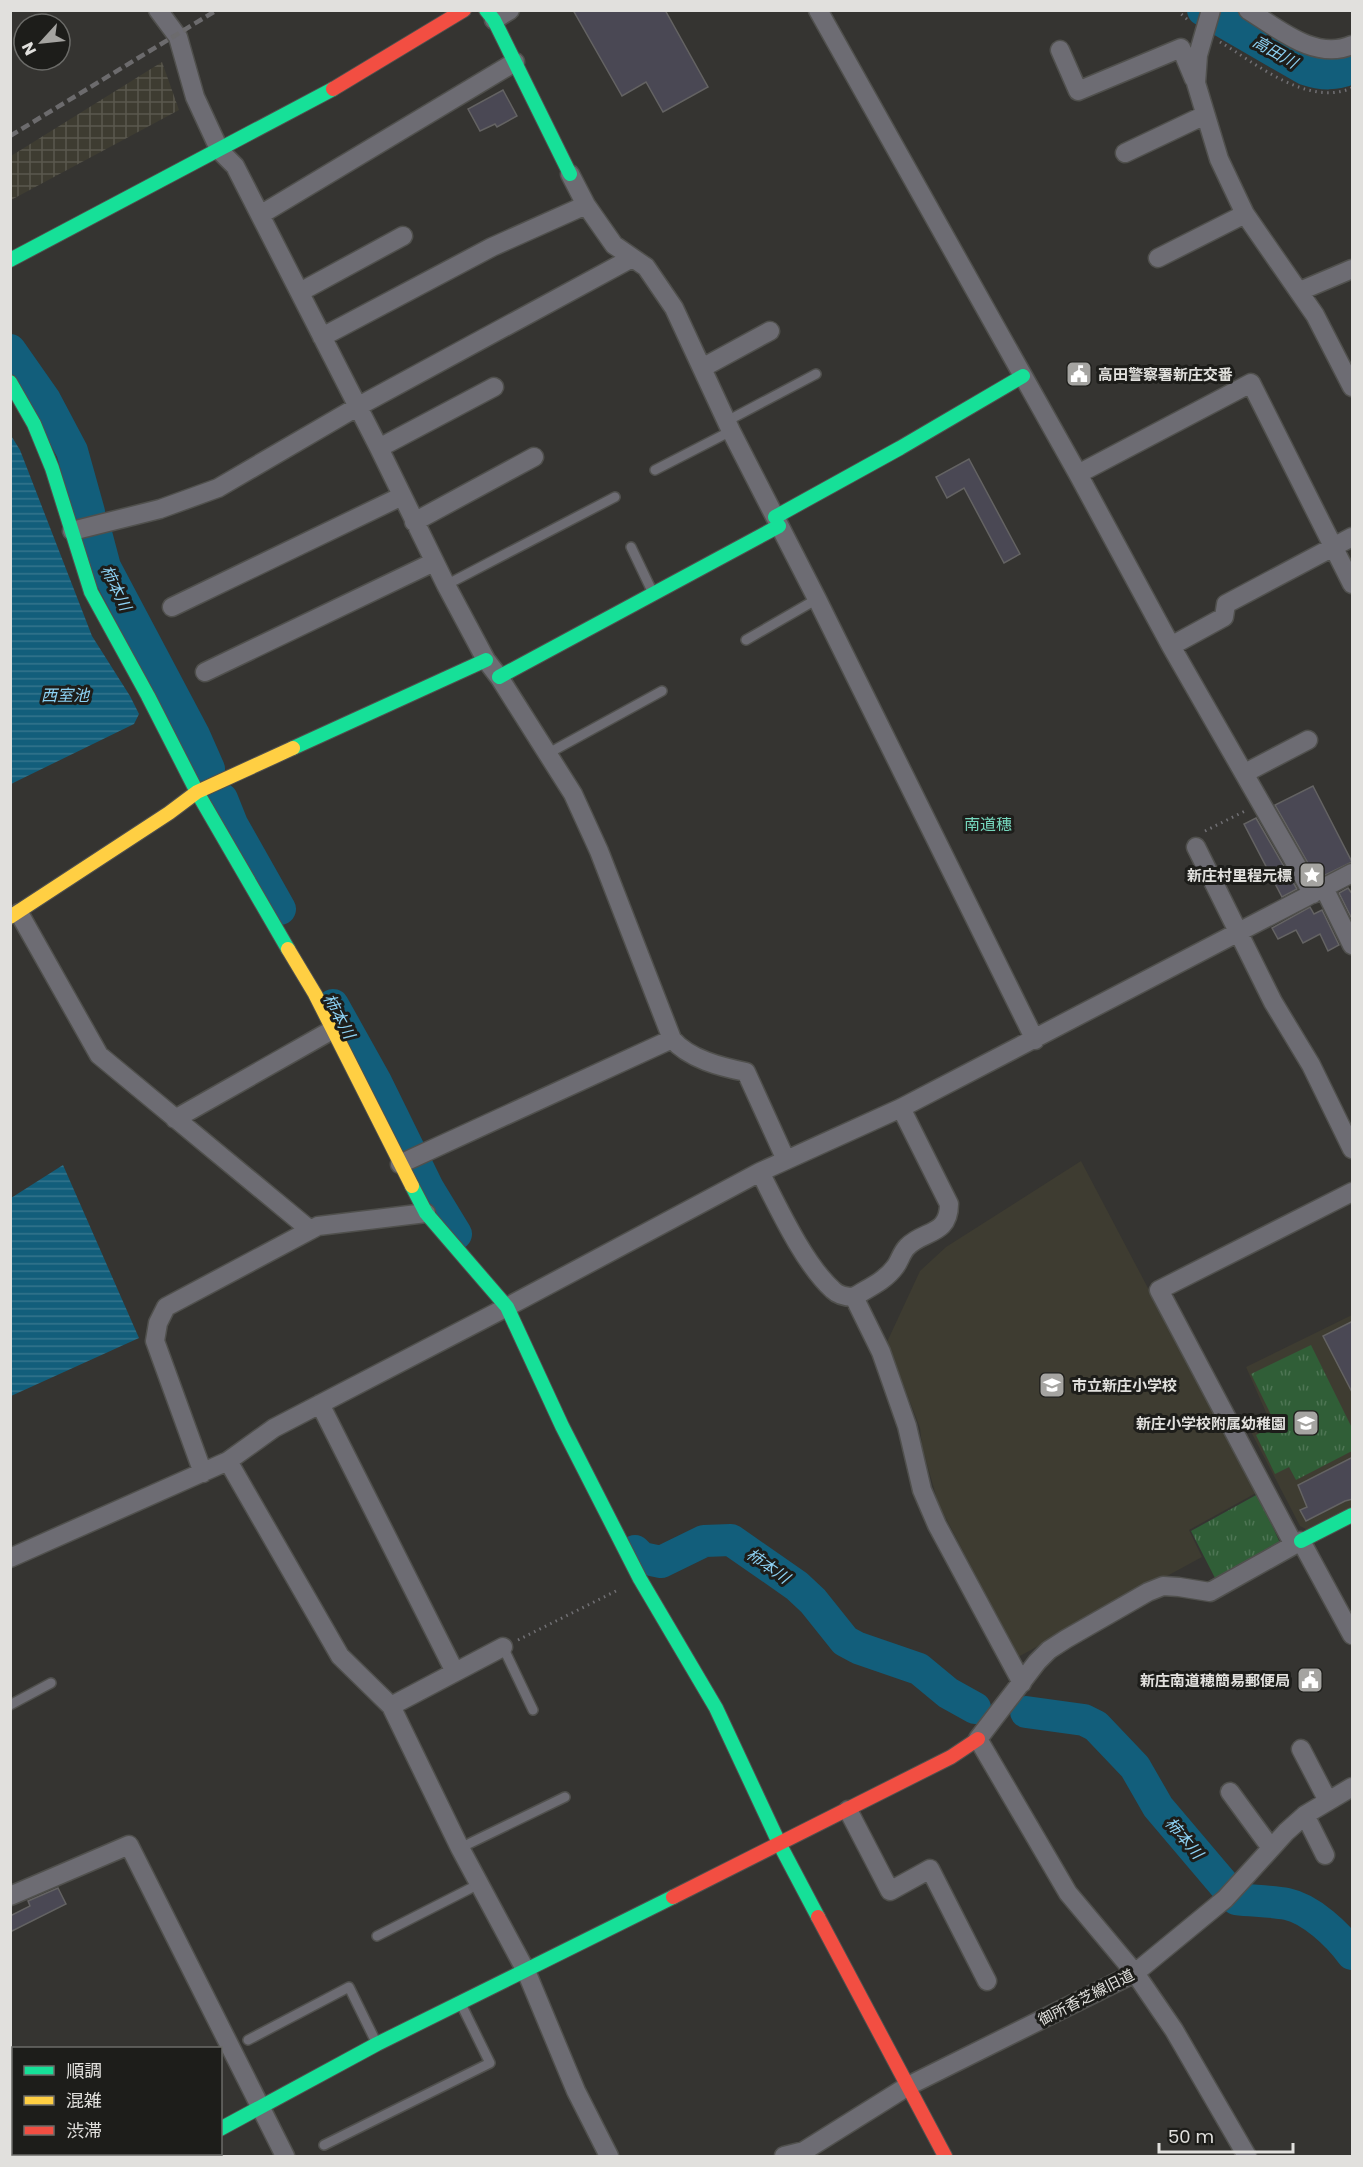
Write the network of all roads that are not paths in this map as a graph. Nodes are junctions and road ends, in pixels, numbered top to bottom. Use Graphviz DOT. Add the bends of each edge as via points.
graph roads {
  1 [pos="158,10"];
  2 [pos="464,10"];
  3 [pos="510,10"];
  4 [pos="818,10"];
  5 [pos="1211,10"];
  6 [pos="1248,10"];
  7 [pos="490,15"];
  8 [pos="1353,45"];
  9 [pos="1060,50"];
  10 [pos="515,62"];
  11 [pos="1196,83"];
  12 [pos="1205,115"];
  13 [pos="220,151"];
  14 [pos="1125,153"];
  15 [pos="570,174"];
  16 [pos="586,205"];
  17 [pos="1245,214"];
  18 [pos="260,215"];
  19 [pos="403,236"];
  20 [pos="632,258"];
  21 [pos="1158,258"];
  22 [pos="10,260"];
  23 [pos="1353,269"];
  24 [pos="1300,291"];
  25 [pos="300,292"];
  26 [pos="770,331"];
  27 [pos="322,338"];
  28 [pos="702,368"];
  29 [pos="816,374"];
  30 [pos="1023,376"];
  31 [pos="10,382"];
  32 [pos="494,387"];
  33 [pos="1353,387"];
  34 [pos="357,406"];
  35 [pos="729,426"];
  36 [pos="379,448"];
  37 [pos="534,457"];
  38 [pos="655,470"];
  39 [pos="1078,474"];
  40 [pos="402,496"];
  41 [pos="615,497"];
  42 [pos="414,522"];
  43 [pos="777,522"];
  44 [pos="72,531"];
  45 [pos="1353,537"];
  46 [pos="1332,546"];
  47 [pos="631,548"];
  48 [pos="434,562"];
  49 [pos="1353,584"];
  50 [pos="446,585"];
  51 [pos="653,593"];
  52 [pos="817,599"];
  53 [pos="172,607"];
  54 [pos="746,640"];
  55 [pos="1172,646"];
  56 [pos="486,660"];
  57 [pos="205,672"];
  58 [pos="499,677"];
  59 [pos="662,691"];
  60 [pos="1308,740"];
  61 [pos="547,754"];
  62 [pos="1245,773"];
  63 [pos="197,792"];
  64 [pos="1196,847"];
  65 [pos="1353,873"];
  66 [pos="1318,891"];
  67 [pos="15,915"];
  68 [pos="1239,933"];
  69 [pos="1353,945"];
  70 [pos="332,1030"];
  71 [pos="672,1039"];
  72 [pos="1035,1040"];
  73 [pos="901,1108"];
  74 [pos="175,1119"];
  75 [pos="1353,1149"];
  76 [pos="409,1160"];
  77 [pos="786,1160"];
  78 [pos="759,1172"];
  79 [pos="1353,1192"];
  80 [pos="426,1213"];
  81 [pos="309,1229"];
  82 [pos="854,1297"];
  83 [pos="507,1307"];
  84 [pos="320,1404"];
  85 [pos="228,1461"];
  86 [pos="203,1473"];
  87 [pos="1353,1515"];
  88 [pos="1298,1543"];
  89 [pos="10,1558"];
  90 [pos="1347,1613"];
  91 [pos="1353,1635"];
  92 [pos="503,1647"];
  93 [pos="455,1672"];
  94 [pos="51,1683"];
  95 [pos="1022,1683"];
  96 [pos="10,1705"];
  97 [pos="391,1706"];
  98 [pos="532,1710"];
  99 [pos="978,1739"];
  100 [pos="1301,1749"];
  101 [pos="1353,1787"];
  102 [pos="1230,1792"];
  103 [pos="565,1797"];
  104 [pos="1328,1801"];
  105 [pos="848,1810"];
  106 [pos="1305,1815"];
  107 [pos="780,1845"];
  108 [pos="460,1848"];
  109 [pos="1271,1848"];
  110 [pos="1325,1855"];
  111 [pos="479,1884"];
  112 [pos="10,1896"];
  113 [pos="376,1936"];
  114 [pos="526,1971"];
  115 [pos="1135,1973"];
  116 [pos="987,1981"];
  117 [pos="461,2004"];
  118 [pos="248,2040"];
  119 [pos="377,2044"];
  120 [pos="908,2086"];
  121 [pos="259,2108"];
  122 [pos="222,2128"];
  123 [pos="324,2145"];
  124 [pos="285,2157"];
  125 [pos="609,2157"];
  126 [pos="784,2157"];
  127 [pos="945,2157"];
  128 [pos="1247,2157"];
  1 -- 13 [label="street" via="178,37 195,97"];
  2 -- 13 [label="street" via="350,81"];
  3 -- 7 [label="street"];
  4 -- 30 [label="street"];
  5 -- 11 [label="street" via="1198,55"];
  6 -- 8 [label="street" via="1290,36 1324,50"];
  7 -- 10 [label="street"];
  9 -- 11 [label="street" via="1078,91 1181,48"];
  10 -- 15 [label="street"];
  10 -- 18 [label="street"];
  11 -- 12 [label="street"];
  12 -- 14 [label="street"];
  12 -- 17 [label="street" via="1219,159"];
  13 -- 18 [label="street" via="235,166"];
  13 -- 22 [label="street"];
  15 -- 16 [label="street"];
  16 -- 20 [label="street" via="614,245"];
  16 -- 27 [label="street" via="492,247"];
  17 -- 21 [label="street"];
  17 -- 24 [label="street"];
  18 -- 25 [label="street"];
  19 -- 25 [label="street"];
  20 -- 28 [label="street" via="646,267 674,308"];
  20 -- 34 [label="street"];
  23 -- 24 [label="street"];
  24 -- 33 [label="street"];
  25 -- 27 [label="street"];
  26 -- 28 [label="street"];
  27 -- 34 [label="street"];
  28 -- 35 [label="street"];
  29 -- 35 [label="lane"];
  30 -- 39 [label="street"];
  30 -- 43 [label="street"];
  31 -- 44 [label="street" via="34,424"];
  32 -- 36 [label="street"];
  34 -- 36 [label="street"];
  34 -- 44 [label="street" via="218,488 160,509"];
  35 -- 38 [label="lane"];
  35 -- 43 [label="street"];
  36 -- 40 [label="street"];
  37 -- 42 [label="street"];
  39 -- 46 [label="street" via="1251,383"];
  39 -- 55 [label="street"];
  40 -- 42 [label="street"];
  40 -- 53 [label="street"];
  41 -- 50 [label="lane"];
  42 -- 48 [label="street"];
  43 -- 51 [label="street"];
  43 -- 52 [label="street"];
  44 -- 63 [label="street" via="91,592"];
  45 -- 46 [label="street"];
  46 -- 49 [label="street"];
  46 -- 55 [label="street" via="1226,604 1224,616"];
  47 -- 51 [label="lane"];
  48 -- 50 [label="street"];
  48 -- 57 [label="street"];
  50 -- 56 [label="street"];
  51 -- 58 [label="street"];
  52 -- 54 [label="lane"];
  52 -- 72 [label="street"];
  55 -- 62 [label="street"];
  56 -- 58 [label="street"];
  56 -- 63 [label="street"];
  58 -- 61 [label="street"];
  59 -- 61 [label="lane"];
  60 -- 62 [label="street"];
  61 -- 71 [label="street" via="573,794 599,851"];
  62 -- 66 [label="street"];
  63 -- 67 [label="street"];
  63 -- 70 [label="street"];
  64 -- 68 [label="street"];
  65 -- 66 [label="street"];
  66 -- 68 [label="street"];
  66 -- 69 [label="street"];
  67 -- 74 [label="street" via="99,1055"];
  68 -- 72 [label="street"];
  68 -- 75 [label="street"];
  70 -- 74 [label="street"];
  70 -- 76 [label="street"];
  71 -- 76 [label="street"];
  71 -- 77 [label="street" via="694,1056 746,1072"];
  72 -- 73 [label="street"];
  73 -- 77 [label="street"];
  73 -- 82 [label="street" via="949,1204 949,1216 942,1227 909,1245 887,1277"];
  74 -- 81 [label="street"];
  76 -- 80 [label="street"];
  77 -- 78 [label="street"];
  78 -- 82 [label="street" via="808,1260 833,1291 843,1297"];
  78 -- 83 [label="street"];
  79 -- 88 [label="street" via="1159,1290"];
  80 -- 81 [label="street"];
  80 -- 83 [label="street"];
  81 -- 86 [label="street" via="166,1307 158,1323 155,1341"];
  82 -- 95 [label="street" via="881,1352 907,1426 922,1490 937,1525"];
  83 -- 84 [label="street"];
  83 -- 107 [label="street" via="640,1579 716,1708"];
  84 -- 85 [label="street" via="274,1428"];
  84 -- 93 [label="street"];
  85 -- 86 [label="street"];
  85 -- 97 [label="street" via="340,1656"];
  86 -- 89 [label="street"];
  87 -- 88 [label="street"];
  88 -- 90 [label="street"];
  88 -- 95 [label="street" via="1210,1592 1163,1586 1148,1592 1049,1650"];
  90 -- 91 [label="street"];
  92 -- 93 [label="street"];
  92 -- 98 [label="lane"];
  93 -- 97 [label="street"];
  94 -- 96 [label="lane"];
  95 -- 99 [label="street"];
  97 -- 108 [label="street"];
  99 -- 105 [label="street"];
  99 -- 115 [label="street" via="1068,1893"];
  100 -- 104 [label="street"];
  101 -- 104 [label="street, 御所香芝線旧道"];
  102 -- 109 [label="street"];
  103 -- 108 [label="lane"];
  104 -- 106 [label="street, 御所香芝線旧道"];
  105 -- 107 [label="street"];
  105 -- 116 [label="street" via="890,1891 930,1869"];
  106 -- 109 [label="street, 御所香芝線旧道"];
  106 -- 110 [label="street"];
  107 -- 114 [label="street"];
  107 -- 120 [label="street"];
  108 -- 111 [label="street"];
  109 -- 115 [label="street, 御所香芝線旧道" via="1231,1893"];
  111 -- 113 [label="lane"];
  111 -- 114 [label="street"];
  112 -- 121 [label="street" via="129,1845"];
  114 -- 117 [label="street"];
  114 -- 125 [label="street" via="576,2091"];
  115 -- 120 [label="street, 御所香芝線旧道"];
  115 -- 128 [label="street" via="1174,2030"];
  117 -- 119 [label="street"];
  117 -- 123 [label="lane" via="490,2063"];
  118 -- 119 [label="lane" via="349,1987"];
  119 -- 121 [label="street"];
  120 -- 126 [label="street, 御所香芝線旧道" via="804,2151"];
  120 -- 127 [label="street"];
  121 -- 122 [label="street"];
  121 -- 124 [label="street"];
}
